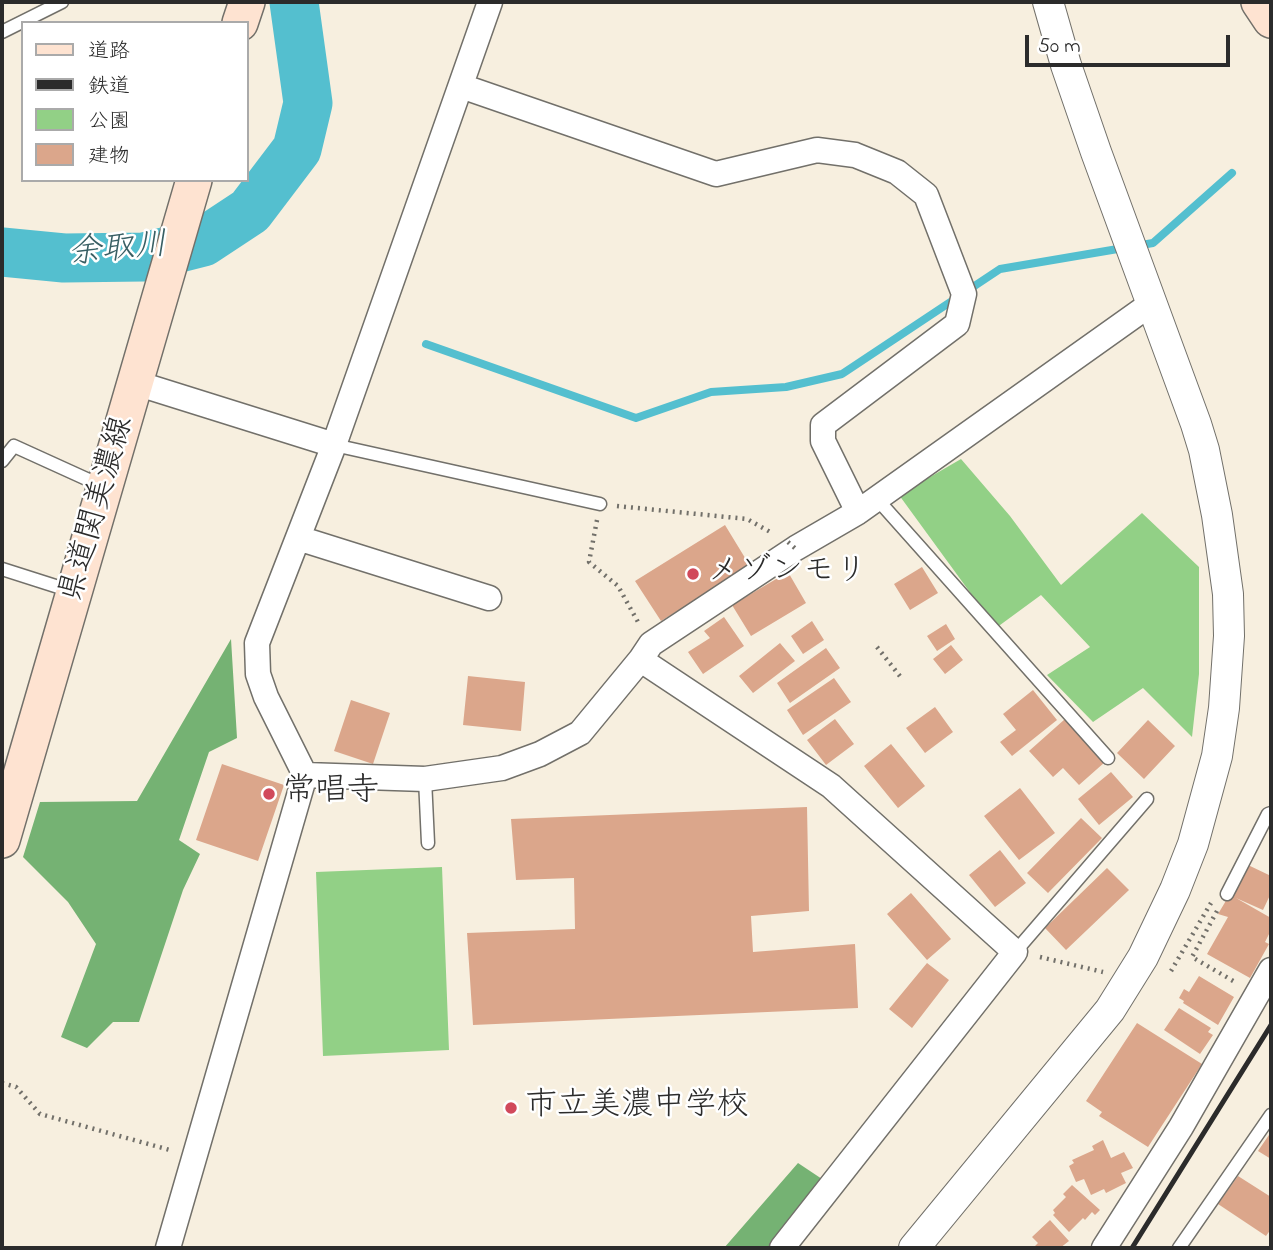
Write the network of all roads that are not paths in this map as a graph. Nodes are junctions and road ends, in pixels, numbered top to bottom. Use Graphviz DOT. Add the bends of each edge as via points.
graph roads {
  1 [pos="62,2"];
  2 [pos="247,2"];
  3 [pos="490,2"];
  4 [pos="1048,2"];
  5 [pos="1259,2"];
  6 [pos="1271,20"];
  7 [pos="25,21"];
  8 [pos="241,21"];
  9 [pos="21,23"];
  10 [pos="2,33"];
  11 [pos="461,86"];
  12 [pos="191,191"];
  13 [pos="1152,303"];
  14 [pos="136,383"];
  15 [pos="334,445"];
  16 [pos="2,461"];
  17 [pos="105,487"];
  18 [pos="600,504"];
  19 [pos="867,505"];
  20 [pos="298,538"];
  21 [pos="2,569"];
  22 [pos="74,592"];
  23 [pos="489,598"];
  24 [pos="650,659"];
  25 [pos="1108,758"];
  26 [pos="305,775"];
  27 [pos="425,779"];
  28 [pos="1147,799"];
  29 [pos="1271,813"];
  30 [pos="2,840"];
  31 [pos="428,843"];
  32 [pos="1227,894"];
  33 [pos="1015,952"];
  34 [pos="1271,970"];
  35 [pos="1271,1115"];
  36 [pos="168,1248"];
  37 [pos="782,1248"];
  38 [pos="914,1248"];
  39 [pos="1104,1248"];
  40 [pos="1179,1248"];
  1 -- 7 [label="lane"];
  2 -- 8 [label="main road"];
  3 -- 11 [label="street"];
  4 -- 13 [label="street" via="1066,65"];
  5 -- 6 [label="main road"];
  9 -- 10 [label="lane"];
  11 -- 15 [label="street"];
  11 -- 19 [label="street" via="716,174 817,150 855,155 897,172 926,195 960,285 957,324 823,425 822,441"];
  12 -- 14 [label="main road, 県道関美濃線"];
  13 -- 19 [label="street"];
  13 -- 38 [label="street" via="1204,450 1224,555 1229,636 1217,756 1194,844 1143,957 1110,1010"];
  14 -- 15 [label="street"];
  14 -- 17 [label="main road, 県道関美濃線"];
  15 -- 18 [label="lane"];
  15 -- 20 [label="street"];
  16 -- 17 [label="lane" via="14,446"];
  17 -- 22 [label="main road, 県道関美濃線"];
  19 -- 24 [label="street" via="796,548"];
  19 -- 25 [label="lane"];
  20 -- 23 [label="street"];
  20 -- 26 [label="street" via="257,643 258,674 266,697"];
  21 -- 22 [label="lane"];
  22 -- 30 [label="main road, 県道関美濃線" via="15,779"];
  24 -- 27 [label="street" via="580,733 502,768"];
  24 -- 33 [label="street" via="831,786"];
  26 -- 27 [label="street"];
  26 -- 36 [label="street"];
  27 -- 31 [label="lane"];
  28 -- 33 [label="lane"];
  29 -- 32 [label="lane"];
  33 -- 37 [label="street"];
  34 -- 39 [label="street" via="1181,1127"];
  35 -- 40 [label="lane"];
}
